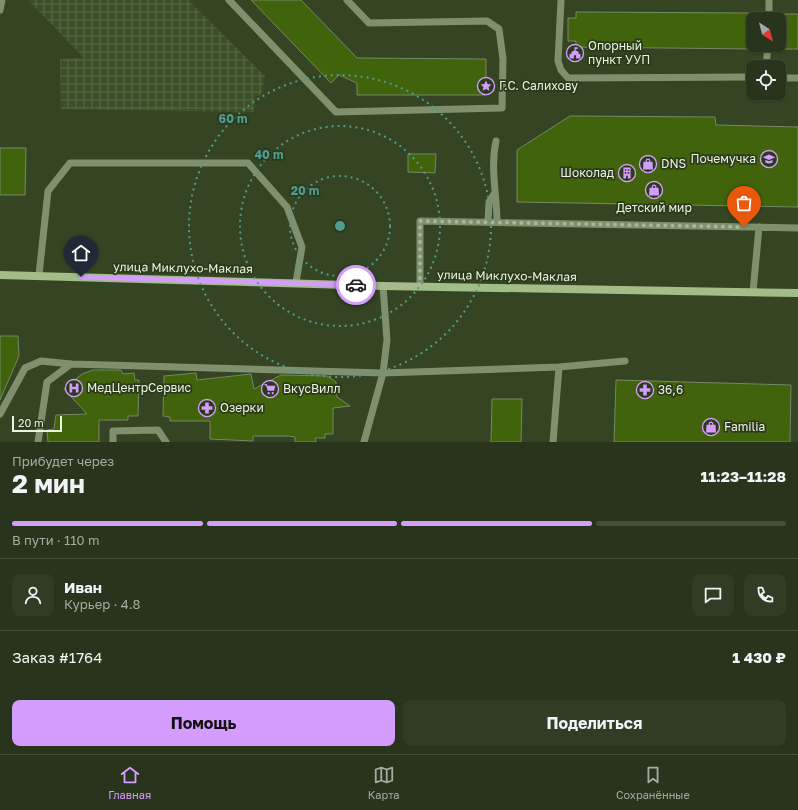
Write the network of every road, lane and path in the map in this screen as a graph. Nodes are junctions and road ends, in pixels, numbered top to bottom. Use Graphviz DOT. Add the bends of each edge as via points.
graph roads {
  1 [pos="2,0"];
  2 [pos="229,0"];
  3 [pos="347,0"];
  4 [pos="561,0"];
  5 [pos="769,0"];
  6 [pos="0,10"];
  7 [pos="769,12"];
  8 [pos="746,77"];
  9 [pos="786,78"];
  10 [pos="798,78"];
  11 [pos="496,141"];
  12 [pos="494,194"];
  13 [pos="488,221"];
  14 [pos="497,222"];
  15 [pos="759,227"];
  16 [pos="798,228"];
  17 [pos="0,275"];
  18 [pos="39,275"];
  19 [pos="296,282"];
  20 [pos="383,286"];
  21 [pos="420,286"];
  22 [pos="753,292"];
  23 [pos="798,293"];
  24 [pos="625,361"];
  25 [pos="71,364"];
  26 [pos="560,367"];
  27 [pos="383,373"];
  28 [pos="0,414"];
  29 [pos="38,442"];
  30 [pos="113,442"];
  31 [pos="166,442"];
  32 [pos="364,442"];
  33 [pos="554,442"];
  1 -- 6 [label="lane"];
  2 -- 3 [label="lane" via="336,112 502,108 503,60 499,29 487,22 369,23"];
  4 -- 8 [label="lane" via="558,61 568,78"];
  5 -- 7 [label="lane"];
  9 -- 10 [label="lane"];
  11 -- 12 [label="lane"];
  12 -- 13 [label="lane" via="489,202"];
  12 -- 14 [label="lane"];
  13 -- 14 [label="lane"];
  13 -- 21 [label="lane" via="420,221"];
  14 -- 15 [label="lane"];
  15 -- 16 [label="lane"];
  15 -- 22 [label="lane"];
  17 -- 18 [label="main road, улица Миклухо-Маклая"];
  18 -- 19 [label="main road, улица Миклухо-Маклая"];
  18 -- 19 [label="lane" via="48,191 70,163 248,163 288,207 302,247"];
  19 -- 20 [label="main road, улица Миклухо-Маклая"];
  20 -- 21 [label="main road, улица Миклухо-Маклая"];
  20 -- 27 [label="lane" via="387,340"];
  21 -- 22 [label="main road, улица Миклухо-Маклая"];
  22 -- 23 [label="main road, улица Миклухо-Маклая"];
  24 -- 26 [label="lane"];
  25 -- 27 [label="lane"];
  25 -- 28 [label="lane" via="41,361 25,368"];
  25 -- 29 [label="lane" via="47,382"];
  26 -- 27 [label="lane"];
  26 -- 33 [label="lane"];
  27 -- 32 [label="lane"];
  30 -- 31 [label="lane" via="113,431 158,430"];
}
